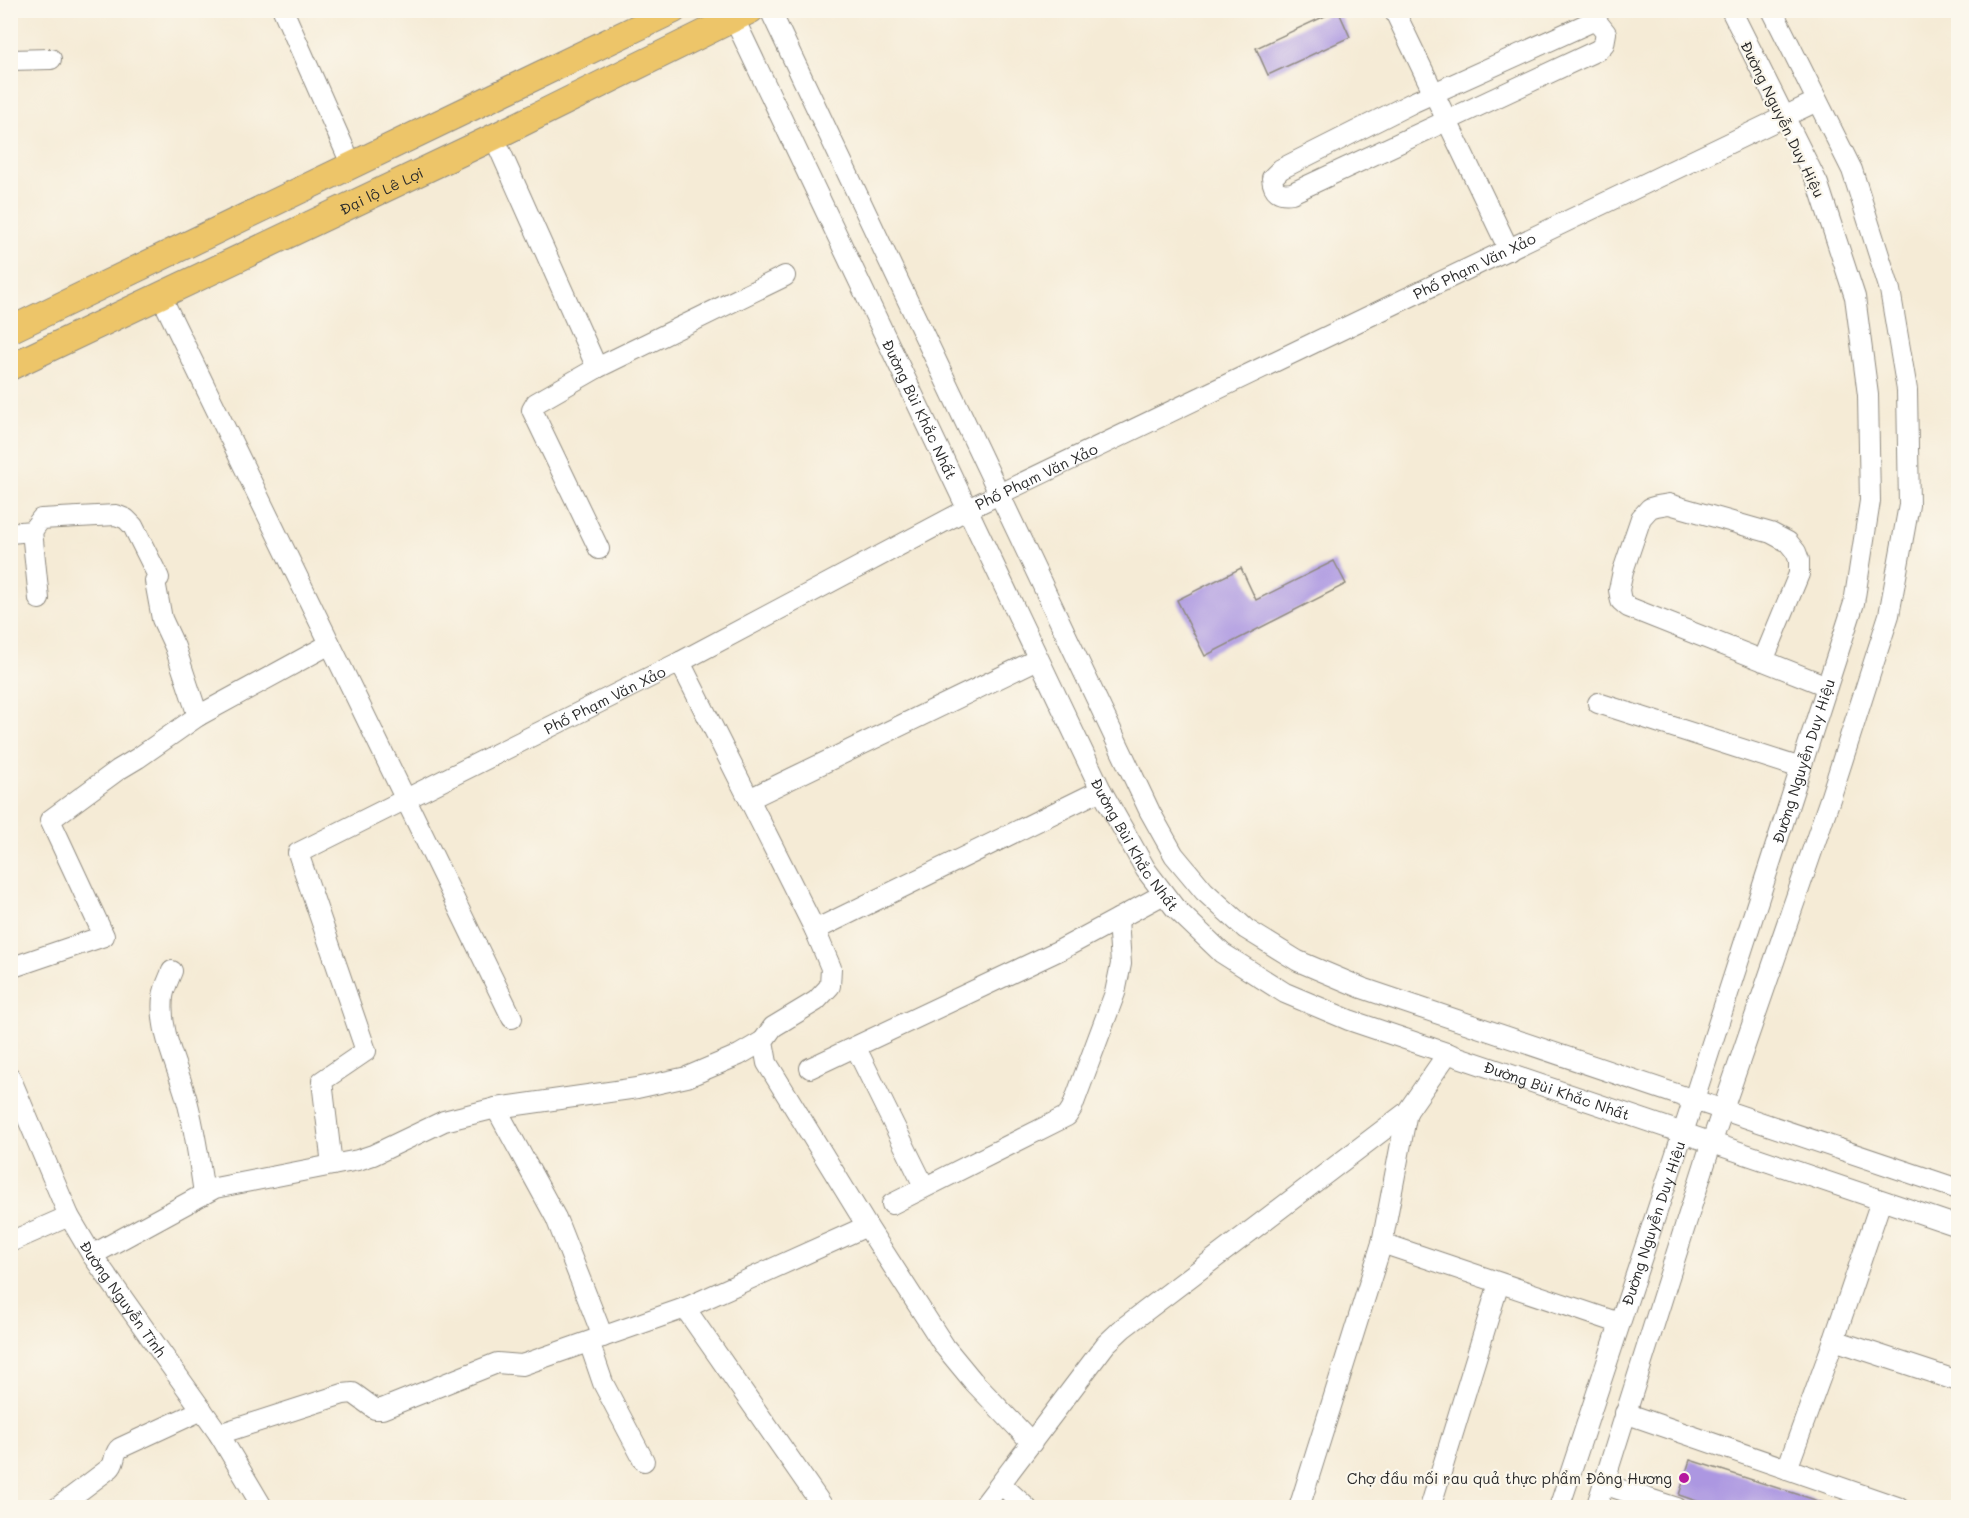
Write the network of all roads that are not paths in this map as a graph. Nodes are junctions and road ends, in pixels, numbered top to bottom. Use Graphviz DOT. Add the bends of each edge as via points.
graph roads {
  1 [pos="283,10"];
  2 [pos="674,10"];
  3 [pos="771,10"];
  4 [pos="1394,10"];
  5 [pos="1731,10"];
  6 [pos="1772,10"];
  7 [pos="738,13"];
  8 [pos="51,59"];
  9 [pos="10,60"];
  10 [pos="1433,94"];
  11 [pos="1817,101"];
  12 [pos="1784,117"];
  13 [pos="1446,121"];
  14 [pos="494,137"];
  15 [pos="352,166"];
  16 [pos="1509,250"];
  17 [pos="784,276"];
  18 [pos="160,294"];
  19 [pos="10,330"];
  20 [pos="10,367"];
  21 [pos="597,368"];
  22 [pos="999,494"];
  23 [pos="968,509"];
  24 [pos="32,531"];
  25 [pos="10,533"];
  26 [pos="599,549"];
  27 [pos="39,599"];
  28 [pos="330,644"];
  29 [pos="1038,659"];
  30 [pos="1763,661"];
  31 [pos="680,662"];
  32 [pos="1827,686"];
  33 [pos="1598,703"];
  34 [pos="198,716"];
  35 [pos="1801,768"];
  36 [pos="1101,790"];
  37 [pos="749,799"];
  38 [pos="405,800"];
  39 [pos="1164,894"];
  40 [pos="1118,919"];
  41 [pos="814,930"];
  42 [pos="10,968"];
  43 [pos="172,971"];
  44 [pos="512,1018"];
  45 [pos="763,1041"];
  46 [pos="856,1048"];
  47 [pos="1448,1053"];
  48 [pos="810,1068"];
  49 [pos="10,1077"];
  50 [pos="1694,1099"];
  51 [pos="496,1108"];
  52 [pos="1722,1109"];
  53 [pos="1407,1112"];
  54 [pos="1682,1134"];
  55 [pos="1710,1144"];
  56 [pos="332,1165"];
  57 [pos="924,1186"];
  58 [pos="1959,1189"];
  59 [pos="204,1193"];
  60 [pos="1881,1201"];
  61 [pos="892,1204"];
  62 [pos="69,1216"];
  63 [pos="867,1226"];
  64 [pos="1959,1226"];
  65 [pos="10,1242"];
  66 [pos="1382,1243"];
  67 [pos="92,1255"];
  68 [pos="1499,1283"];
  69 [pos="685,1308"];
  70 [pos="1619,1323"];
  71 [pos="596,1339"];
  72 [pos="1834,1340"];
  73 [pos="1959,1382"];
  74 [pos="202,1410"];
  75 [pos="1625,1413"];
  76 [pos="219,1434"];
  77 [pos="1032,1443"];
  78 [pos="644,1461"];
  79 [pos="1787,1469"];
  80 [pos="1001,1484"];
  81 [pos="1603,1484"];
  82 [pos="57,1508"];
  83 [pos="263,1508"];
  84 [pos="824,1508"];
  85 [pos="982,1508"];
  86 [pos="1026,1508"];
  87 [pos="1299,1508"];
  88 [pos="1430,1508"];
  89 [pos="1559,1508"];
  90 [pos="1596,1508"];
  91 [pos="1677,1508"];
  92 [pos="1900,1508"];
  1 -- 15 [label="street"];
  2 -- 15 [label="main road"];
  3 -- 22 [label="street, Đường Bùi Khắc Nhất"];
  4 -- 10 [label="street"];
  5 -- 12 [label="street, Đường Nguyễn Duy Hiệu"];
  6 -- 11 [label="street, Đường Nguyễn Duy Hiệu"];
  7 -- 14 [label="main road, Đại lộ Lê Lợi"];
  7 -- 23 [label="street, Đường Bùi Khắc Nhất"];
  8 -- 9 [label="street"];
  10 -- 13 [label="street"];
  10 -- 13 [label="street" via="1591,22 1598,23 1606,33 1598,50"];
  10 -- 13 [label="street" via="1281,169 1272,178 1272,186 1277,192 1292,193"];
  11 -- 12 [label="street, Phố Phạm Văn Xảo"];
  11 -- 52 [label="street, Đường Nguyễn Duy Hiệu" via="1852,170 1890,290 1906,390 1909,505 1889,615 1831,796"];
  12 -- 16 [label="street, Phố Phạm Văn Xảo"];
  12 -- 32 [label="street, Đường Nguyễn Duy Hiệu" via="1818,184 1855,297 1868,395 1870,501 1854,603"];
  13 -- 16 [label="street"];
  14 -- 18 [label="main road, Đại lộ Lê Lợi"];
  14 -- 21 [label="street"];
  15 -- 19 [label="main road"];
  16 -- 22 [label="street, Phố Phạm Văn Xảo"];
  17 -- 21 [label="street"];
  18 -- 20 [label="main road, Đại lộ Lê Lợi"];
  18 -- 28 [label="street"];
  21 -- 26 [label="street" via="536,403 532,410"];
  22 -- 23 [label="street, Phố Phạm Văn Xảo"];
  22 -- 50 [label="street, Đường Bùi Khắc Nhất" via="1174,855 1204,891 1246,930 1298,961 1362,988"];
  23 -- 29 [label="street, Đường Bùi Khắc Nhất"];
  23 -- 31 [label="street, Phố Phạm Văn Xảo"];
  24 -- 25 [label="street"];
  24 -- 27 [label="street"];
  24 -- 34 [label="street" via="41,519 116,515 133,526 159,578 155,581 162,619"];
  28 -- 34 [label="street"];
  28 -- 38 [label="street"];
  29 -- 36 [label="street, Đường Bùi Khắc Nhất"];
  29 -- 37 [label="street"];
  30 -- 30 [label="street" via="1800,574 1796,552 1788,542 1771,533 1669,504 1650,508 1641,518 1623,571 1618,590 1621,601"];
  30 -- 32 [label="street"];
  31 -- 37 [label="street"];
  31 -- 38 [label="street, Phố Phạm Văn Xảo"];
  32 -- 35 [label="street, Đường Nguyễn Duy Hiệu"];
  33 -- 35 [label="street"];
  34 -- 42 [label="street" via="50,820 104,936"];
  35 -- 50 [label="street, Đường Nguyễn Duy Hiệu"];
  36 -- 39 [label="street, Đường Bùi Khắc Nhất"];
  36 -- 41 [label="street"];
  37 -- 41 [label="street"];
  38 -- 44 [label="street"];
  38 -- 56 [label="street, Phố Phạm Văn Xảo" via="298,853 366,1051 322,1081"];
  39 -- 40 [label="street"];
  39 -- 47 [label="street, Đường Bùi Khắc Nhất" via="1222,953 1285,993 1349,1020"];
  40 -- 46 [label="street"];
  40 -- 57 [label="street" via="1121,964 1115,993 1067,1116"];
  41 -- 45 [label="street" via="831,968 830,986 816,1000 773,1027"];
  43 -- 59 [label="street" via="163,997 163,1013 193,1124"];
  45 -- 51 [label="street" via="687,1077 638,1088"];
  45 -- 63 [label="street" via="767,1063"];
  46 -- 48 [label="street"];
  46 -- 57 [label="street"];
  47 -- 53 [label="street"];
  47 -- 54 [label="street, Đường Bùi Khắc Nhất"];
  49 -- 62 [label="street, Đường Nguyễn Tĩnh"];
  50 -- 52 [label="street, Đường Bùi Khắc Nhất"];
  50 -- 54 [label="street, Đường Nguyễn Duy Hiệu"];
  51 -- 56 [label="street" via="444,1121 373,1155"];
  51 -- 71 [label="street" via="556,1218"];
  52 -- 55 [label="street, Đường Nguyễn Duy Hiệu"];
  52 -- 58 [label="street, Đường Bùi Khắc Nhất"];
  53 -- 66 [label="street"];
  53 -- 77 [label="street" via="1123,1328 1106,1344"];
  54 -- 55 [label="street, Đường Bùi Khắc Nhất"];
  54 -- 70 [label="street, Đường Nguyễn Duy Hiệu"];
  55 -- 60 [label="street, Đường Bùi Khắc Nhất"];
  55 -- 75 [label="street, Đường Nguyễn Duy Hiệu"];
  56 -- 59 [label="street"];
  57 -- 61 [label="street"];
  59 -- 67 [label="street"];
  60 -- 64 [label="street, Đường Bùi Khắc Nhất"];
  60 -- 72 [label="street"];
  62 -- 65 [label="street"];
  62 -- 67 [label="street, Đường Nguyễn Tĩnh"];
  63 -- 69 [label="street"];
  63 -- 77 [label="street" via="945,1347"];
  66 -- 68 [label="street"];
  66 -- 87 [label="street"];
  67 -- 74 [label="street, Đường Nguyễn Tĩnh"];
  68 -- 70 [label="street"];
  68 -- 88 [label="street"];
  69 -- 71 [label="street"];
  69 -- 84 [label="street"];
  70 -- 89 [label="street, Đường Nguyễn Duy Hiệu"];
  71 -- 76 [label="street" via="522,1365 497,1364 381,1409 353,1393 344,1394"];
  71 -- 78 [label="street" via="603,1383"];
  72 -- 73 [label="street"];
  72 -- 79 [label="street"];
  74 -- 76 [label="street, Đường Nguyễn Tĩnh"];
  74 -- 82 [label="street" via="117,1450 113,1466"];
  75 -- 79 [label="street"];
  75 -- 81 [label="street, Đường Nguyễn Duy Hiệu"];
  76 -- 83 [label="street, Đường Nguyễn Tĩnh"];
  77 -- 80 [label="street"];
  79 -- 92 [label="street"];
  80 -- 85 [label="street"];
  80 -- 86 [label="street"];
  81 -- 90 [label="street, Đường Nguyễn Duy Hiệu"];
  81 -- 91 [label="street"];
}
